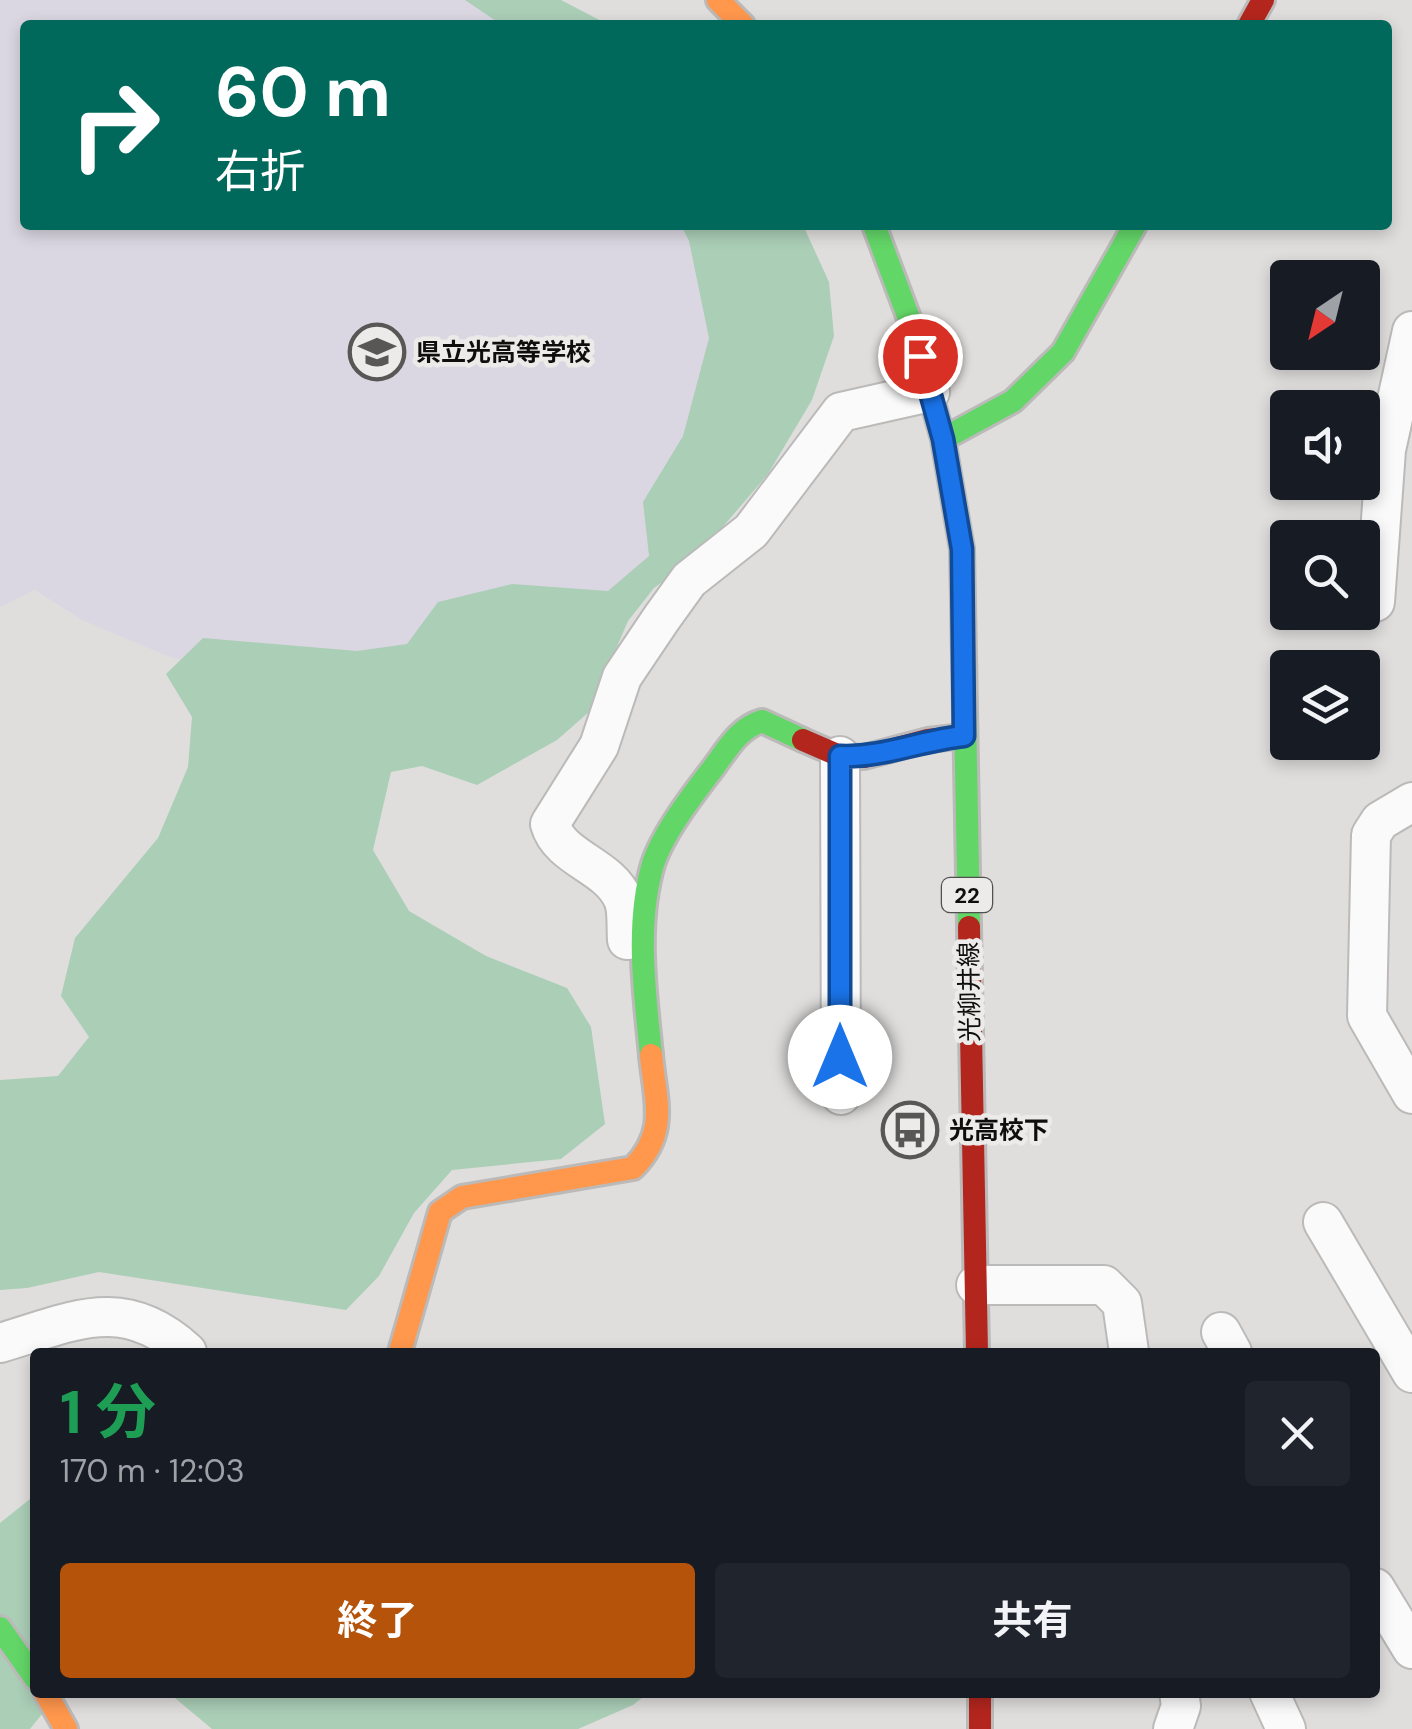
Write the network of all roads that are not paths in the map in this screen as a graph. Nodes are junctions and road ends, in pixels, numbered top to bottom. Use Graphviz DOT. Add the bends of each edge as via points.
graph roads {
  1 [pos="718,0"];
  2 [pos="737,20"];
  3 [pos="876,230"];
  4 [pos="1131,230"];
  5 [pos="1412,331"];
  6 [pos="930,392"];
  7 [pos="943,439"];
  8 [pos="1380,533"];
  9 [pos="964,736"];
  10 [pos="840,756"];
  11 [pos="1412,802"];
  12 [pos="643,971"];
  13 [pos="1412,1094"];
  14 [pos="840,1095"];
  15 [pos="1323,1222"];
  16 [pos="976,1285"];
  17 [pos="0,1343"];
  18 [pos="183,1348"];
  19 [pos="401,1348"];
  20 [pos="976,1348"];
  21 [pos="1128,1348"];
  22 [pos="1412,1372"];
  23 [pos="1380,1596"];
  24 [pos="0,1628"];
  25 [pos="1412,1650"];
  26 [pos="30,1671"];
  27 [pos="49,1698"];
  28 [pos="980,1698"];
  29 [pos="1179,1698"];
  30 [pos="1272,1698"];
  31 [pos="66,1729"];
  32 [pos="980,1729"];
  33 [pos="1172,1729"];
  34 [pos="1286,1729"];
  1 -- 2 [label="street"];
  3 -- 6 [label="street, 光柳井線 / 22"];
  4 -- 7 [label="street" via="1063,352 1014,401"];
  5 -- 8 [label="street" via="1386,450"];
  6 -- 7 [label="street, 光柳井線 / 22"];
  6 -- 12 [label="street" via="841,412 751,531 689,580 622,678 599,746 550,824 554,838 624,900 628,959"];
  7 -- 9 [label="street, 光柳井線 / 22" via="962,549"];
  9 -- 10 [label="street"];
  9 -- 16 [label="street, 光柳井線 / 22"];
  10 -- 12 [label="street" via="762,720 746,726 692,795 654,861"];
  10 -- 14 [label="street"];
  11 -- 13 [label="street" via="1380,821 1371,835 1367,1016"];
  12 -- 19 [label="street" via="658,1128 647,1154 633,1168 462,1196 440,1212"];
  15 -- 22 [label="street"];
  16 -- 20 [label="street, 光柳井線 / 22"];
  16 -- 21 [label="street" via="1104,1285 1122,1303"];
  17 -- 18 [label="street" via="96,1315 128,1318"];
  23 -- 25 [label="street"];
  24 -- 26 [label="street"];
  27 -- 31 [label="street"];
  28 -- 32 [label="street"];
  29 -- 33 [label="street"];
  30 -- 34 [label="street"];
}
